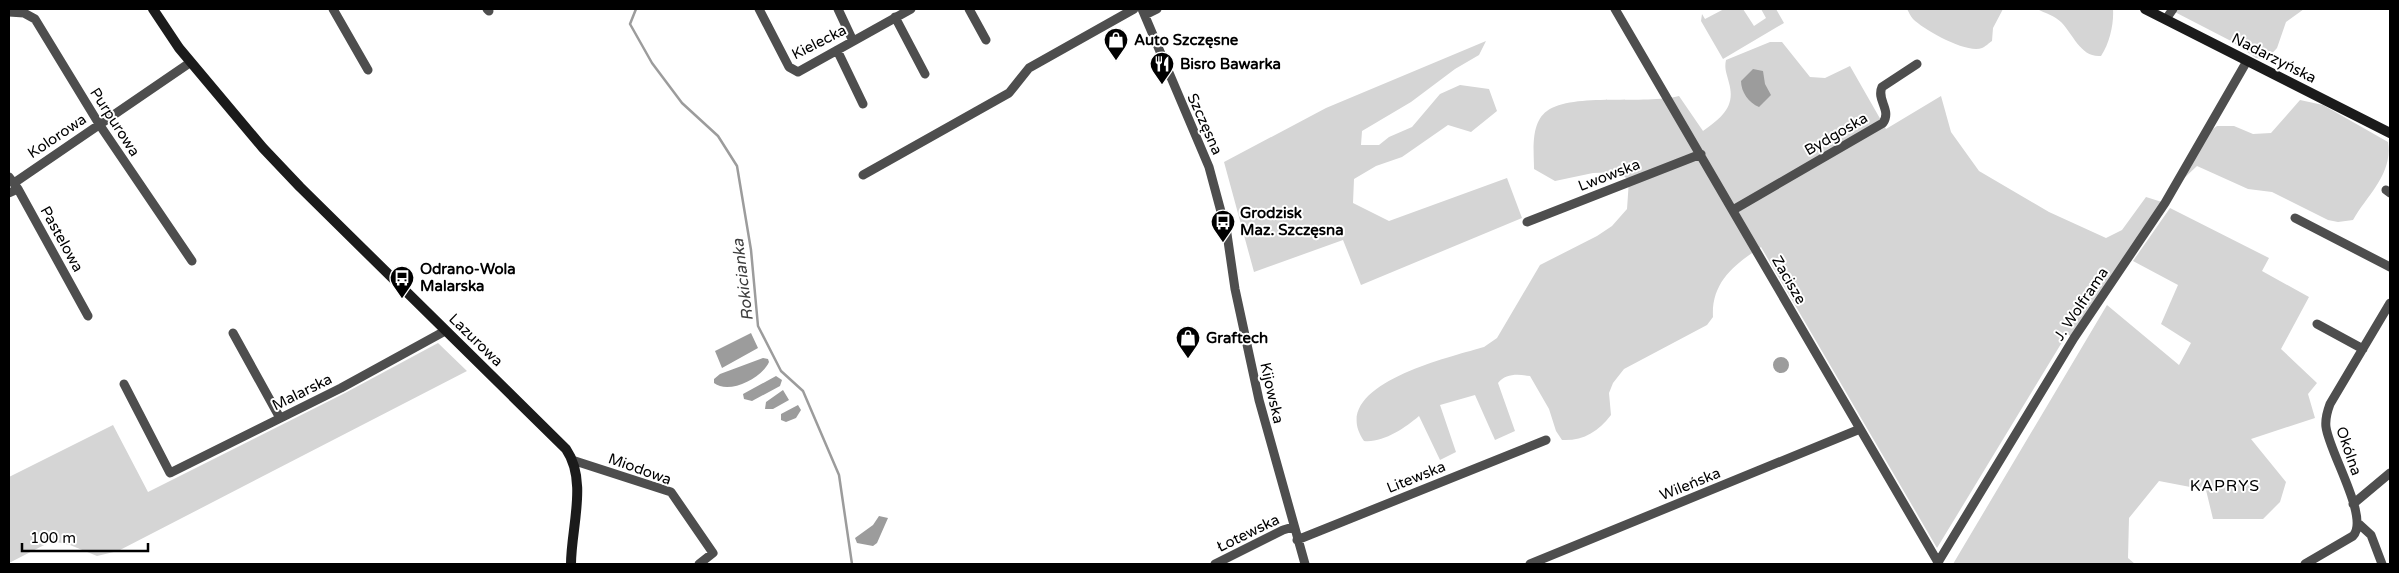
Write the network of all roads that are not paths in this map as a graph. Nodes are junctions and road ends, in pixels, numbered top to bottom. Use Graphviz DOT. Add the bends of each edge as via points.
graph roads {
  1 [pos="153,9"];
  2 [pos="333,9"];
  3 [pos="758,9"];
  4 [pos="838,9"];
  5 [pos="911,9"];
  6 [pos="969,9"];
  7 [pos="1134,9"];
  8 [pos="1158,9"];
  9 [pos="1615,9"];
  10 [pos="2145,9"];
  11 [pos="2173,9"];
  12 [pos="9,12"];
  13 [pos="1143,12"];
  14 [pos="895,18"];
  15 [pos="2166,19"];
  16 [pos="986,40"];
  17 [pos="853,41"];
  18 [pos="837,50"];
  19 [pos="188,59"];
  20 [pos="2247,61"];
  21 [pos="1918,64"];
  22 [pos="368,70"];
  23 [pos="925,74"];
  24 [pos="863,104"];
  25 [pos="99,124"];
  26 [pos="2390,134"];
  27 [pos="1701,154"];
  28 [pos="1209,167"];
  29 [pos="864,175"];
  30 [pos="14,183"];
  31 [pos="9,193"];
  32 [pos="1733,210"];
  33 [pos="2295,218"];
  34 [pos="1527,222"];
  35 [pos="192,261"];
  36 [pos="2390,267"];
  37 [pos="2390,303"];
  38 [pos="88,316"];
  39 [pos="2317,324"];
  40 [pos="445,331"];
  41 [pos="233,333"];
  42 [pos="2363,349"];
  43 [pos="124,384"];
  44 [pos="280,418"];
  45 [pos="1860,429"];
  46 [pos="1546,440"];
  47 [pos="572,460"];
  48 [pos="2390,473"];
  49 [pos="2353,504"];
  50 [pos="2359,524"];
  51 [pos="1293,527"];
  52 [pos="1297,540"];
  53 [pos="571,564"];
  54 [pos="699,564"];
  55 [pos="1215,564"];
  56 [pos="1305,564"];
  57 [pos="1530,564"];
  58 [pos="1939,564"];
  59 [pos="2305,564"];
  60 [pos="2382,564"];
  1 -- 19 [label="street, Lazurowa"];
  2 -- 22 [label="street"];
  3 -- 18 [label="street, Kielecka" via="793,71 798,72"];
  4 -- 17 [label="street"];
  5 -- 14 [label="street, Kielecka"];
  6 -- 16 [label="street"];
  7 -- 29 [label="street" via="1028,68 1009,93"];
  8 -- 13 [label="street"];
  9 -- 27 [label="street, Zacisze"];
  10 -- 15 [label="street, Nadarzyńska"];
  11 -- 15 [label="street"];
  12 -- 25 [label="street, Purpurowa" via="24,13 35,19"];
  13 -- 28 [label="street, Szczęsna"];
  14 -- 17 [label="street, Kielecka"];
  14 -- 23 [label="street"];
  15 -- 20 [label="street, Nadarzyńska"];
  17 -- 18 [label="street, Kielecka"];
  18 -- 24 [label="street"];
  19 -- 25 [label="street, Kolorowa"];
  19 -- 40 [label="street, Lazurowa" via="300,187"];
  20 -- 26 [label="street, Nadarzyńska"];
  20 -- 58 [label="street, J. Wolframa" via="2165,204 2074,338"];
  21 -- 32 [label="street, Bydgoska" via="1882,87 1880,94 1886,111 1882,123"];
  25 -- 30 [label="street, Kolorowa"];
  25 -- 35 [label="street, Purpurowa"];
  27 -- 32 [label="street, Zacisze"];
  27 -- 34 [label="street, Lwowska"];
  28 -- 51 [label="street, Kijowska" via="1227,234 1235,289 1259,400"];
  30 -- 31 [label="street, Kolorowa"];
  30 -- 38 [label="street, Pastelowa"];
  32 -- 45 [label="street, Zacisze"];
  33 -- 36 [label="street"];
  37 -- 42 [label="street, Okólna"];
  39 -- 42 [label="street"];
  40 -- 44 [label="street, Malarska"];
  40 -- 47 [label="street, Lazurowa" via="560,442"];
  41 -- 44 [label="street"];
  42 -- 49 [label="street, Okólna" via="2326,415 2329,441"];
  43 -- 44 [label="street, Malarska" via="170,473"];
  45 -- 57 [label="street, Wileńska"];
  45 -- 58 [label="street, Zacisze"];
  46 -- 52 [label="street, Litewska"];
  47 -- 53 [label="street, Lazurowa" via="576,490"];
  47 -- 54 [label="street, Miodowa" via="671,492 713,553"];
  48 -- 49 [label="street"];
  49 -- 50 [label="street, Okólna"];
  50 -- 59 [label="street" via="2353,536"];
  50 -- 60 [label="street" via="2371,535"];
  51 -- 52 [label="street, Kijowska"];
  51 -- 55 [label="street, Łotewska"];
  52 -- 56 [label="street, Kijowska"];
}
